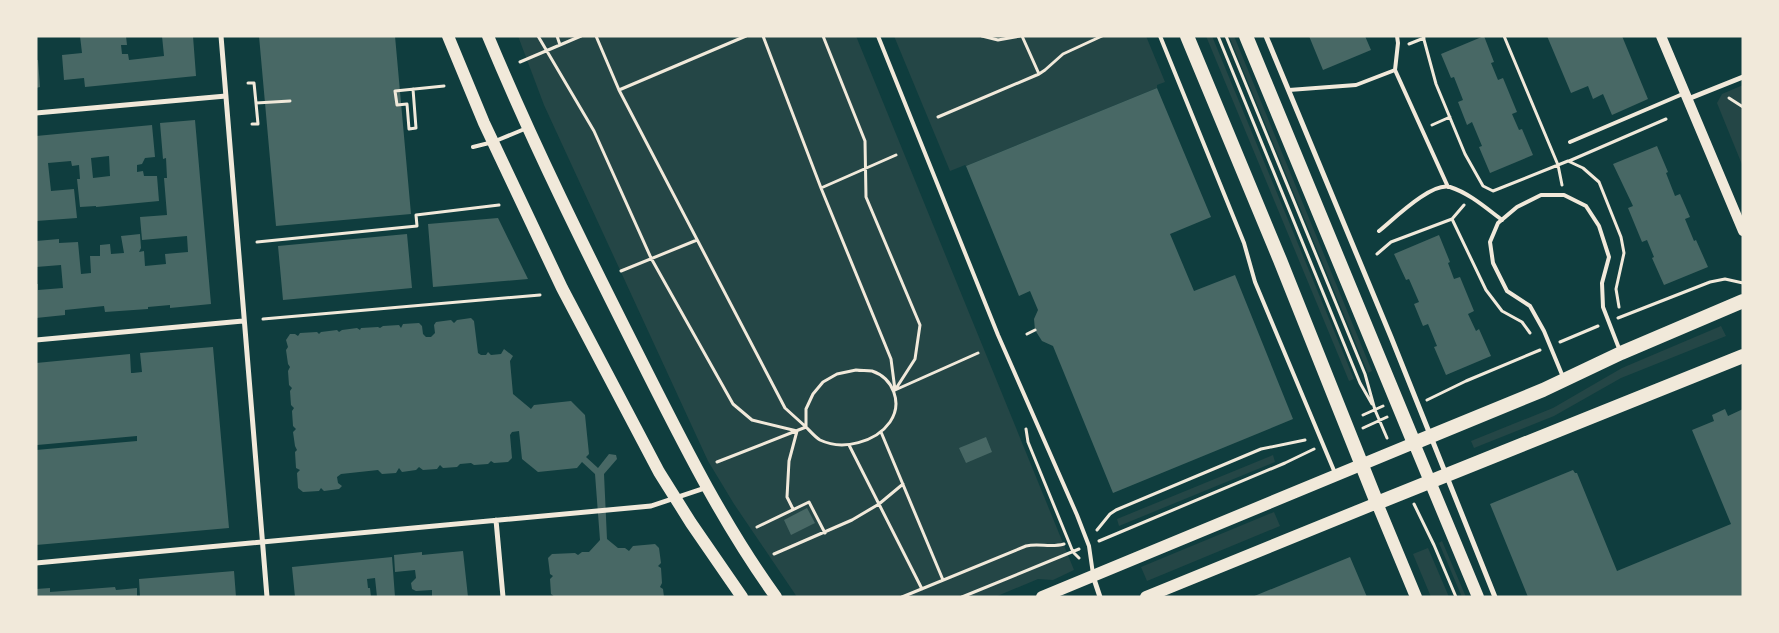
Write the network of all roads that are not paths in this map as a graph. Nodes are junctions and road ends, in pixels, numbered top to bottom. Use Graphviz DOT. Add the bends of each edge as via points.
graph roads {
  1 [pos="221,36"];
  2 [pos="448,36"];
  3 [pos="488,36"];
  4 [pos="878,36"];
  5 [pos="1160,36"];
  6 [pos="1187,36"];
  7 [pos="1246,36"];
  8 [pos="1266,36"];
  9 [pos="1397,36"];
  10 [pos="1661,36"];
  11 [pos="1395,70"];
  12 [pos="1743,76"];
  13 [pos="1289,90"];
  14 [pos="226,96"];
  15 [pos="1686,96"];
  16 [pos="36,112"];
  17 [pos="528,127"];
  18 [pos="493,142"];
  19 [pos="1570,142"];
  20 [pos="472,147"];
  21 [pos="1448,187"];
  22 [pos="1502,220"];
  23 [pos="1379,231"];
  24 [pos="1743,231"];
  25 [pos="1743,301"];
  26 [pos="243,321"];
  27 [pos="36,340"];
  28 [pos="1621,353"];
  29 [pos="1743,356"];
  30 [pos="1564,381"];
  31 [pos="1430,437"];
  32 [pos="1414,443"];
  33 [pos="1363,466"];
  34 [pos="1336,476"];
  35 [pos="1446,476"];
  36 [pos="1431,482"];
  37 [pos="708,487"];
  38 [pos="676,497"];
  39 [pos="1377,504"];
  40 [pos="496,520"];
  41 [pos="262,542"];
  42 [pos="36,563"];
  43 [pos="1093,576"];
  44 [pos="266,597"];
  45 [pos="503,597"];
  46 [pos="742,597"];
  47 [pos="776,597"];
  48 [pos="1042,597"];
  49 [pos="1100,597"];
  50 [pos="1146,597"];
  51 [pos="1416,597"];
  52 [pos="1478,597"];
  53 [pos="1495,597"];
  1 -- 14 [label="street"];
  2 -- 18 [label="main road"];
  3 -- 17 [label="main road"];
  4 -- 43 [label="lane" via="998,336 1085,535"];
  5 -- 34 [label="lane" via="1244,243 1255,282"];
  6 -- 33 [label="highway"];
  7 -- 32 [label="highway"];
  8 -- 13 [label="street"];
  9 -- 11 [label="lane"];
  10 -- 15 [label="main road"];
  11 -- 13 [label="lane" via="1356,84"];
  11 -- 21 [label="lane"];
  12 -- 15 [label="street"];
  13 -- 31 [label="street"];
  14 -- 16 [label="street"];
  14 -- 26 [label="street"];
  15 -- 19 [label="lane"];
  15 -- 24 [label="main road"];
  17 -- 18 [label="lane"];
  17 -- 37 [label="main road" via="597,273"];
  18 -- 20 [label="lane"];
  18 -- 38 [label="main road" via="562,288 646,448"];
  21 -- 22 [label="lane" via="1471,197"];
  21 -- 23 [label="lane" via="1426,192"];
  22 -- 28 [label="lane" via="1517,207 1541,195 1564,196 1586,206 1599,226 1609,257 1602,283 1603,307"];
  22 -- 30 [label="lane" via="1490,242 1493,262 1506,291 1530,306"];
  25 -- 28 [label="highway"];
  26 -- 27 [label="street"];
  26 -- 41 [label="street"];
  28 -- 30 [label="highway"];
  29 -- 35 [label="highway"];
  30 -- 31 [label="highway"];
  31 -- 32 [label="highway"];
  31 -- 35 [label="street"];
  32 -- 33 [label="main road"];
  32 -- 36 [label="main road"];
  33 -- 34 [label="main road"];
  33 -- 39 [label="highway"];
  34 -- 43 [label="main road"];
  35 -- 36 [label="highway"];
  35 -- 53 [label="street"];
  36 -- 39 [label="highway"];
  36 -- 52 [label="main road"];
  37 -- 38 [label="street"];
  37 -- 47 [label="main road" via="726,523"];
  38 -- 40 [label="street" via="651,506"];
  38 -- 46 [label="main road"];
  39 -- 50 [label="main road"];
  39 -- 51 [label="main road"];
  40 -- 41 [label="street"];
  40 -- 45 [label="street"];
  41 -- 42 [label="street"];
  41 -- 44 [label="street"];
  43 -- 48 [label="main road"];
  43 -- 49 [label="street"];
}
